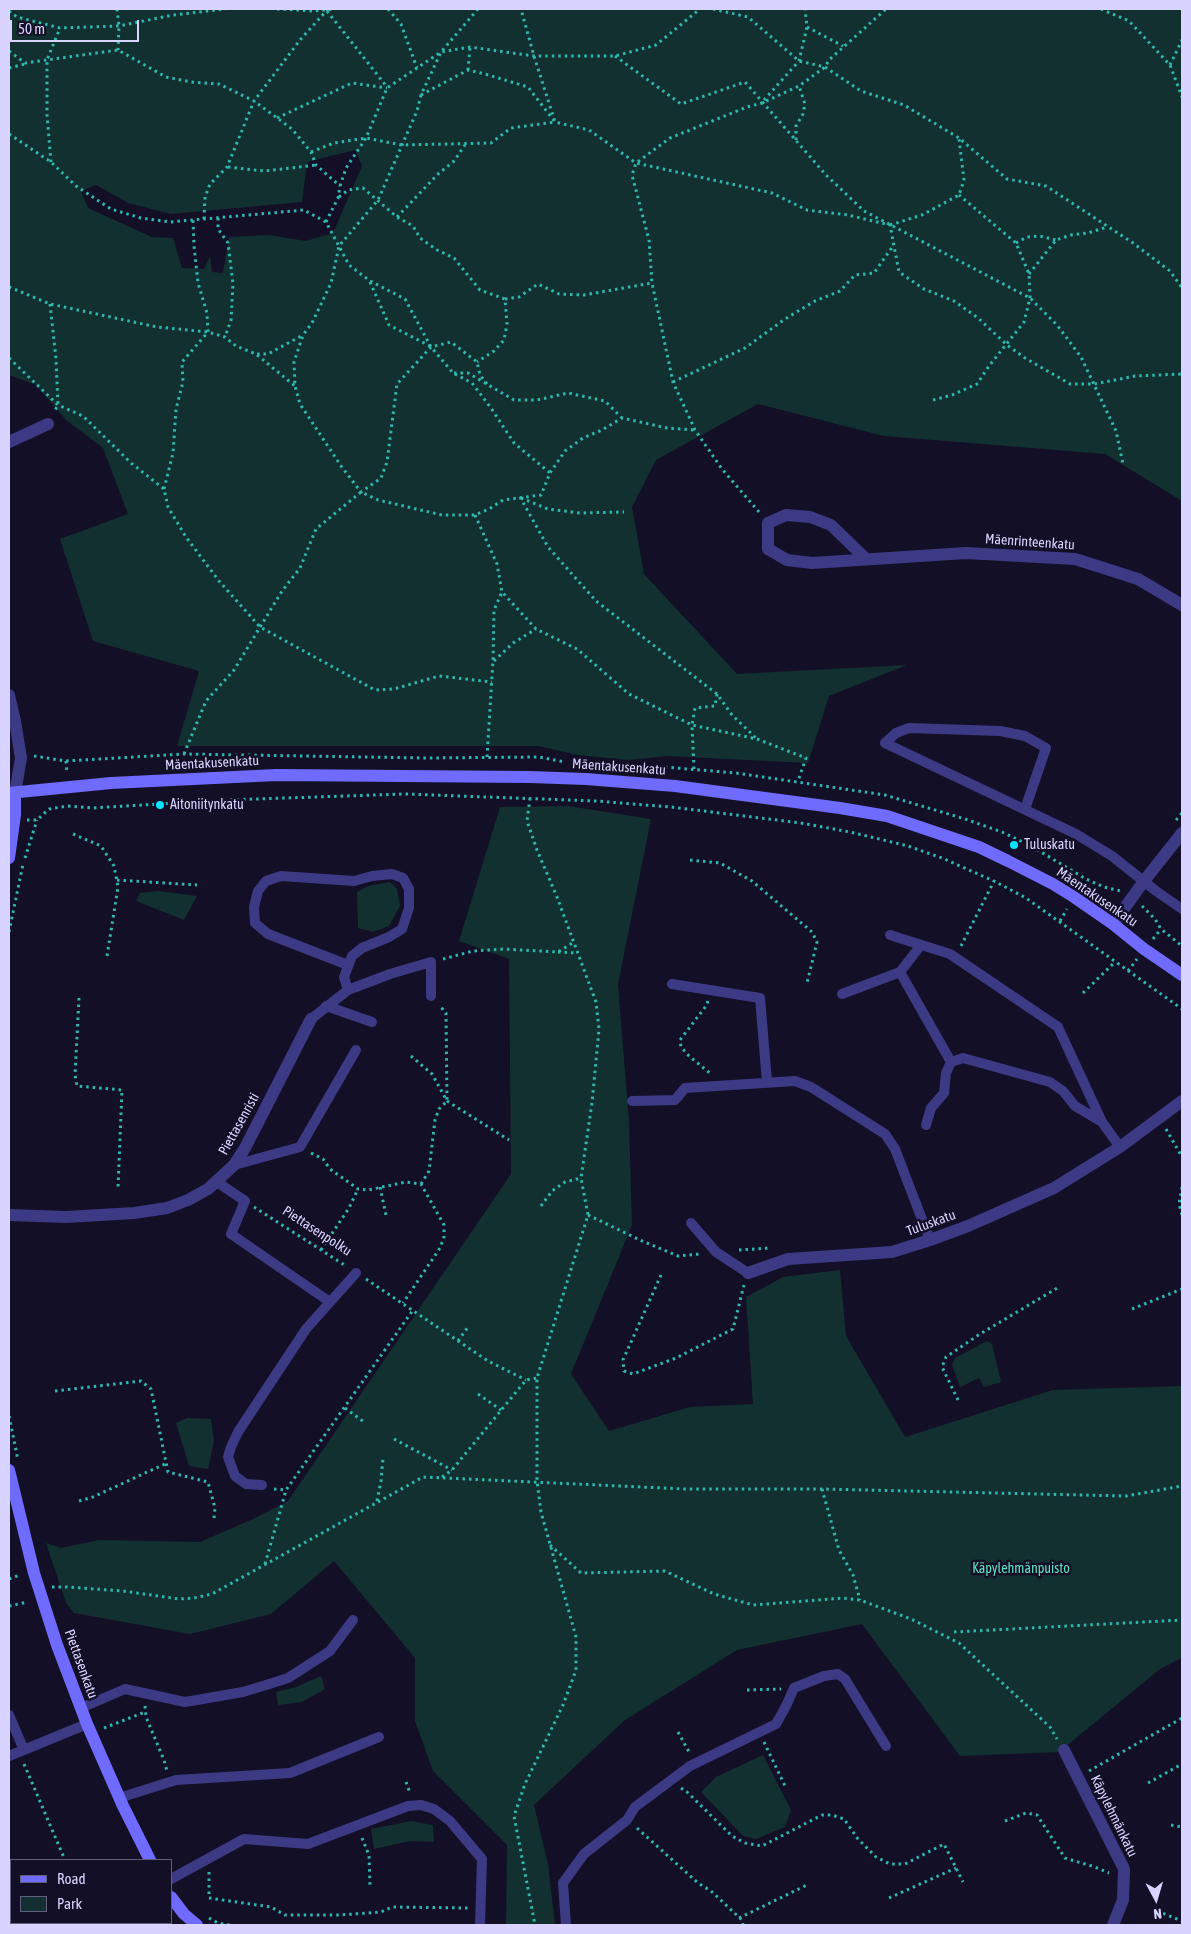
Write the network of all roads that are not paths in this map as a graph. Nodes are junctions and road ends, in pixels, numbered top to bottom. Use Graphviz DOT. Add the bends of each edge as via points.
graph roads {
  1 [pos="48,424"];
  2 [pos="9,442"];
  3 [pos="866,559"];
  4 [pos="1182,605"];
  5 [pos="9,695"];
  6 [pos="12,793"];
  7 [pos="1025,809"];
  8 [pos="1182,833"];
  9 [pos="9,858"];
  10 [pos="1144,881"];
  11 [pos="1182,909"];
  12 [pos="1113,924"];
  13 [pos="890,935"];
  14 [pos="920,945"];
  15 [pos="348,965"];
  16 [pos="900,972"];
  17 [pos="1182,975"];
  18 [pos="672,984"];
  19 [pos="348,990"];
  20 [pos="842,994"];
  21 [pos="431,996"];
  22 [pos="326,1006"];
  23 [pos="311,1019"];
  24 [pos="372,1022"];
  25 [pos="356,1050"];
  26 [pos="950,1062"];
  27 [pos="767,1082"];
  28 [pos="632,1101"];
  29 [pos="1182,1101"];
  30 [pos="1102,1122"];
  31 [pos="926,1125"];
  32 [pos="1120,1147"];
  33 [pos="234,1165"];
  34 [pos="217,1182"];
  35 [pos="9,1215"];
  36 [pos="691,1222"];
  37 [pos="930,1240"];
  38 [pos="356,1272"];
  39 [pos="748,1273"];
  40 [pos="330,1302"];
  41 [pos="14,1469"];
  42 [pos="262,1484"];
  43 [pos="353,1620"];
  44 [pos="81,1708"];
  45 [pos="9,1715"];
  46 [pos="87,1724"];
  47 [pos="378,1737"];
  48 [pos="886,1746"];
  49 [pos="1064,1750"];
  50 [pos="21,1751"];
  51 [pos="9,1756"];
  52 [pos="119,1798"];
  53 [pos="150,1859"];
  54 [pos="172,1878"];
  55 [pos="172,1898"];
  56 [pos="197,1925"];
  57 [pos="480,1925"];
  58 [pos="566,1925"];
  59 [pos="1113,1925"];
  1 -- 2 [label="street"];
  3 -- 3 [label="street, Mäenrinteenkatu" via="812,563 787,560 768,549 768,523 786,516 810,517 825,522"];
  3 -- 4 [label="street, Mäenrinteenkatu" via="966,553 1075,559 1138,579"];
  5 -- 6 [label="street" via="21,758"];
  6 -- 9 [label="main road" via="14,821"];
  6 -- 12 [label="main road, Mäentakusenkatu" via="110,783 276,775 586,779 675,786 887,816 1008,860 1053,884"];
  7 -- 7 [label="lane" via="903,752 885,743 896,733 909,728 1000,731 1024,736 1046,748"];
  7 -- 10 [label="lane" via="1076,834"];
  8 -- 10 [label="street"];
  10 -- 11 [label="lane"];
  10 -- 12 [label="street"];
  12 -- 17 [label="main road, Mäentakusenkatu"];
  13 -- 14 [label="lane"];
  14 -- 16 [label="lane"];
  14 -- 30 [label="lane" via="950,954 1058,1027"];
  15 -- 15 [label="lane" via="268,934 255,924 254,907 258,891 266,881 281,876 354,881 392,874 403,878 409,889 409,908 402,929 362,948 352,956"];
  15 -- 19 [label="lane" via="344,977"];
  16 -- 20 [label="lane"];
  16 -- 26 [label="lane"];
  18 -- 27 [label="lane" via="760,998"];
  19 -- 21 [label="lane" via="431,962"];
  19 -- 22 [label="lane"];
  22 -- 23 [label="lane"];
  22 -- 24 [label="lane"];
  23 -- 33 [label="street, Piettasenristi"];
  25 -- 33 [label="lane" via="300,1147"];
  26 -- 30 [label="lane" via="963,1058 1050,1082 1064,1091 1075,1106"];
  26 -- 31 [label="lane" via="944,1093 931,1108"];
  27 -- 28 [label="lane" via="685,1088 675,1100"];
  27 -- 37 [label="lane" via="796,1082 811,1087 885,1134 895,1149"];
  29 -- 32 [label="street, Tuluskatu"];
  30 -- 32 [label="lane"];
  32 -- 37 [label="street, Tuluskatu" via="1054,1188"];
  33 -- 34 [label="street, Piettasenristi"];
  34 -- 35 [label="street, Piettasenristi" via="167,1208 66,1217"];
  34 -- 40 [label="lane" via="245,1202 231,1234"];
  36 -- 39 [label="lane" via="716,1252"];
  37 -- 39 [label="street, Tuluskatu" via="892,1252 788,1259"];
  38 -- 40 [label="lane"];
  40 -- 42 [label="lane" via="306,1329 231,1447 228,1457 235,1476 246,1484"];
  41 -- 44 [label="main road, Piettasenkatu" via="13,1494 34,1573"];
  43 -- 44 [label="lane" via="330,1651 288,1678 243,1692 185,1702 125,1690"];
  44 -- 46 [label="main road, Piettasenkatu"];
  45 -- 50 [label="lane"];
  46 -- 50 [label="lane"];
  46 -- 52 [label="main road, Piettasenkatu"];
  47 -- 52 [label="lane" via="290,1773 176,1780"];
  48 -- 58 [label="lane" via="838,1674 794,1688 776,1724 695,1764 635,1807 627,1820 584,1854 563,1883"];
  49 -- 59 [label="street, Käpylehmänkatu" via="1124,1869 1124,1900"];
  50 -- 51 [label="lane"];
  52 -- 53 [label="main road, Piettasenkatu"];
  54 -- 57 [label="lane" via="244,1840 308,1844 408,1806 421,1805 434,1809 450,1821 482,1859"];
  55 -- 56 [label="main road"];
}
